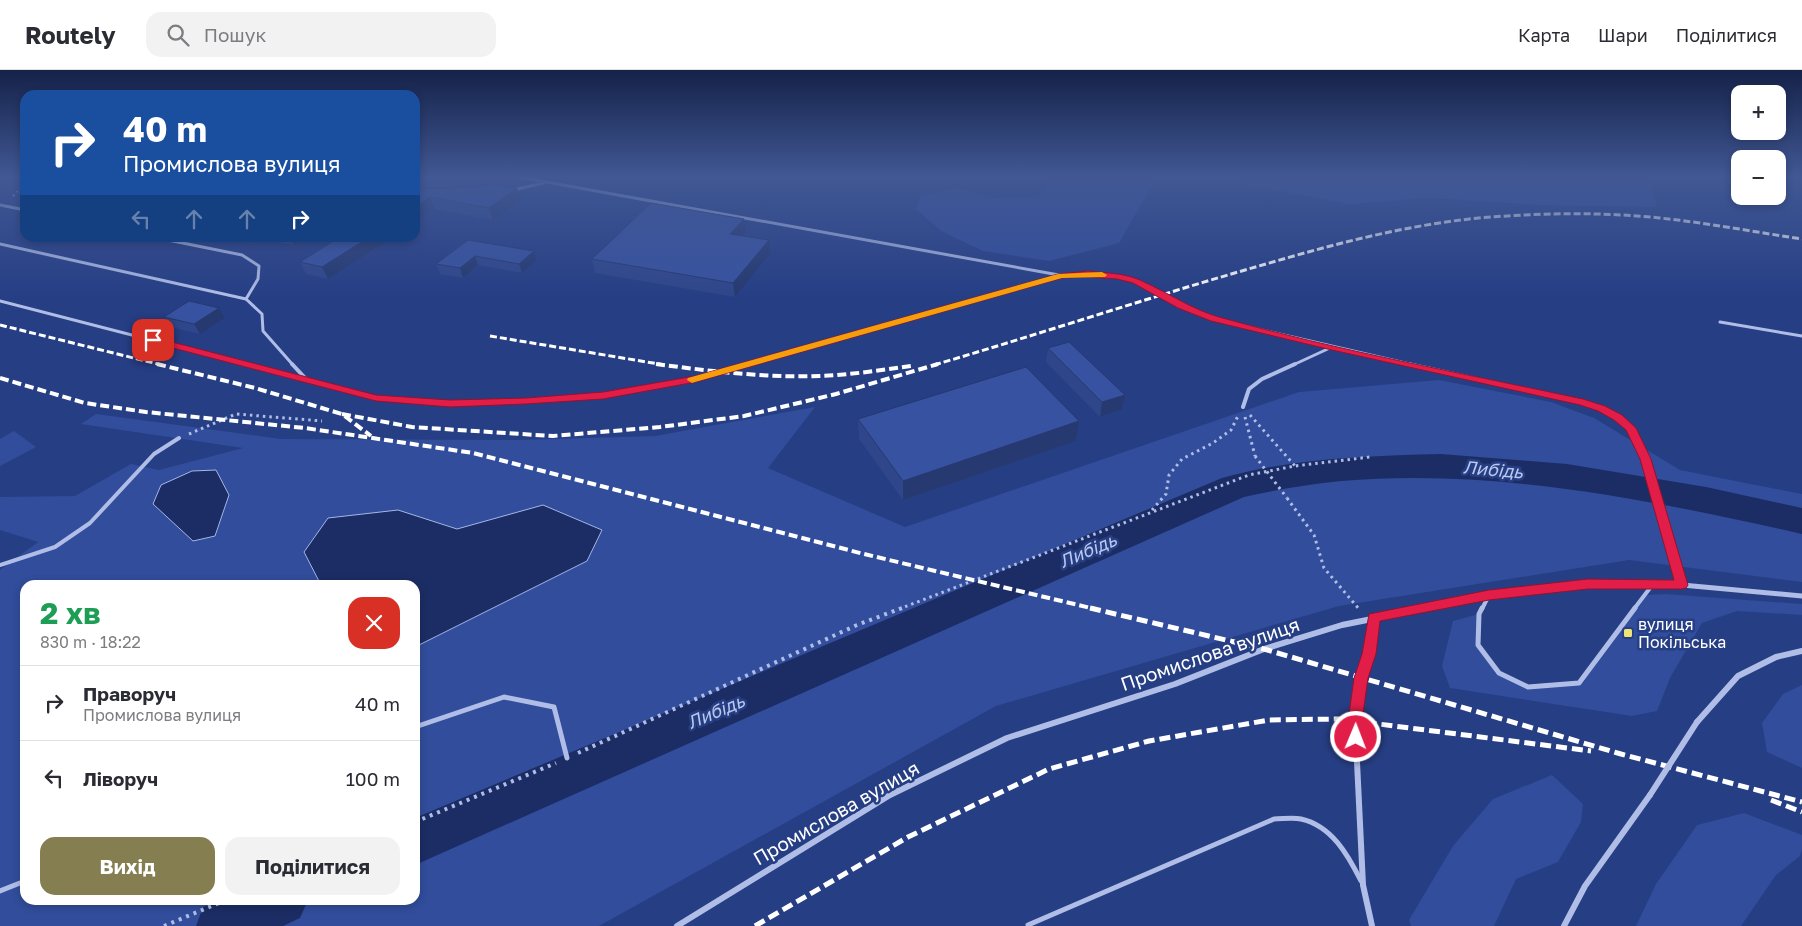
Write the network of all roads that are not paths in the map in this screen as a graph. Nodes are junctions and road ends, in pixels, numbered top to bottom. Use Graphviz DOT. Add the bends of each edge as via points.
graph roads {
  1 [pos="737,217"];
  2 [pos="178,242"];
  3 [pos="0,244"];
  4 [pos="1061,276"];
  5 [pos="246,299"];
  6 [pos="0,301"];
  7 [pos="1720,322"];
  8 [pos="1802,336"];
  9 [pos="1332,347"];
  10 [pos="306,379"];
  11 [pos="1243,407"];
  12 [pos="179,438"];
  13 [pos="0,565"];
  14 [pos="1653,584"];
  15 [pos="1682,585"];
  16 [pos="1489,595"];
  17 [pos="1802,596"];
  18 [pos="1370,618"];
  19 [pos="1802,651"];
  20 [pos="420,725"];
  21 [pos="567,758"];
  22 [pos="20,883"];
  23 [pos="1363,885"];
  24 [pos="0,891"];
  25 [pos="1028,924"];
  26 [pos="678,926"];
  27 [pos="1372,926"];
  28 [pos="1564,926"];
  1 -- 4 [label="lane"];
  2 -- 5 [label="lane" via="242,255 259,266 258,279"];
  3 -- 5 [label="lane"];
  4 -- 9 [label="lane" via="1118,276 1136,281 1181,306 1215,319"];
  4 -- 10 [label="lane" via="696,379 603,395 450,404 376,398"];
  5 -- 10 [label="lane" via="262,314 263,330"];
  6 -- 10 [label="lane"];
  7 -- 8 [label="lane"];
  9 -- 11 [label="lane" via="1262,379 1249,389"];
  9 -- 15 [label="lane" via="1583,402 1618,418 1630,428 1645,459"];
  12 -- 13 [label="lane" via="154,454 90,523 55,547"];
  14 -- 15 [label="street, Промислова вулиця"];
  14 -- 16 [label="street, Промислова вулиця" via="1588,584"];
  14 -- 16 [label="lane" via="1579,683 1528,687 1499,673 1478,645 1479,614"];
  15 -- 17 [label="street, Промислова вулиця"];
  16 -- 18 [label="street, Промислова вулиця"];
  18 -- 23 [label="street" via="1369,654 1361,678 1355,721"];
  18 -- 26 [label="street, Промислова вулиця" via="1264,649 1176,684 1008,738 890,795"];
  19 -- 28 [label="street, bridge" via="1776,657 1738,676 1697,722 1650,796 1585,886"];
  20 -- 21 [label="lane" via="504,697 554,708"];
  22 -- 24 [label="lane"];
  23 -- 25 [label="lane" via="1351,860 1330,832 1301,819 1274,819"];
  23 -- 27 [label="street"];
}
